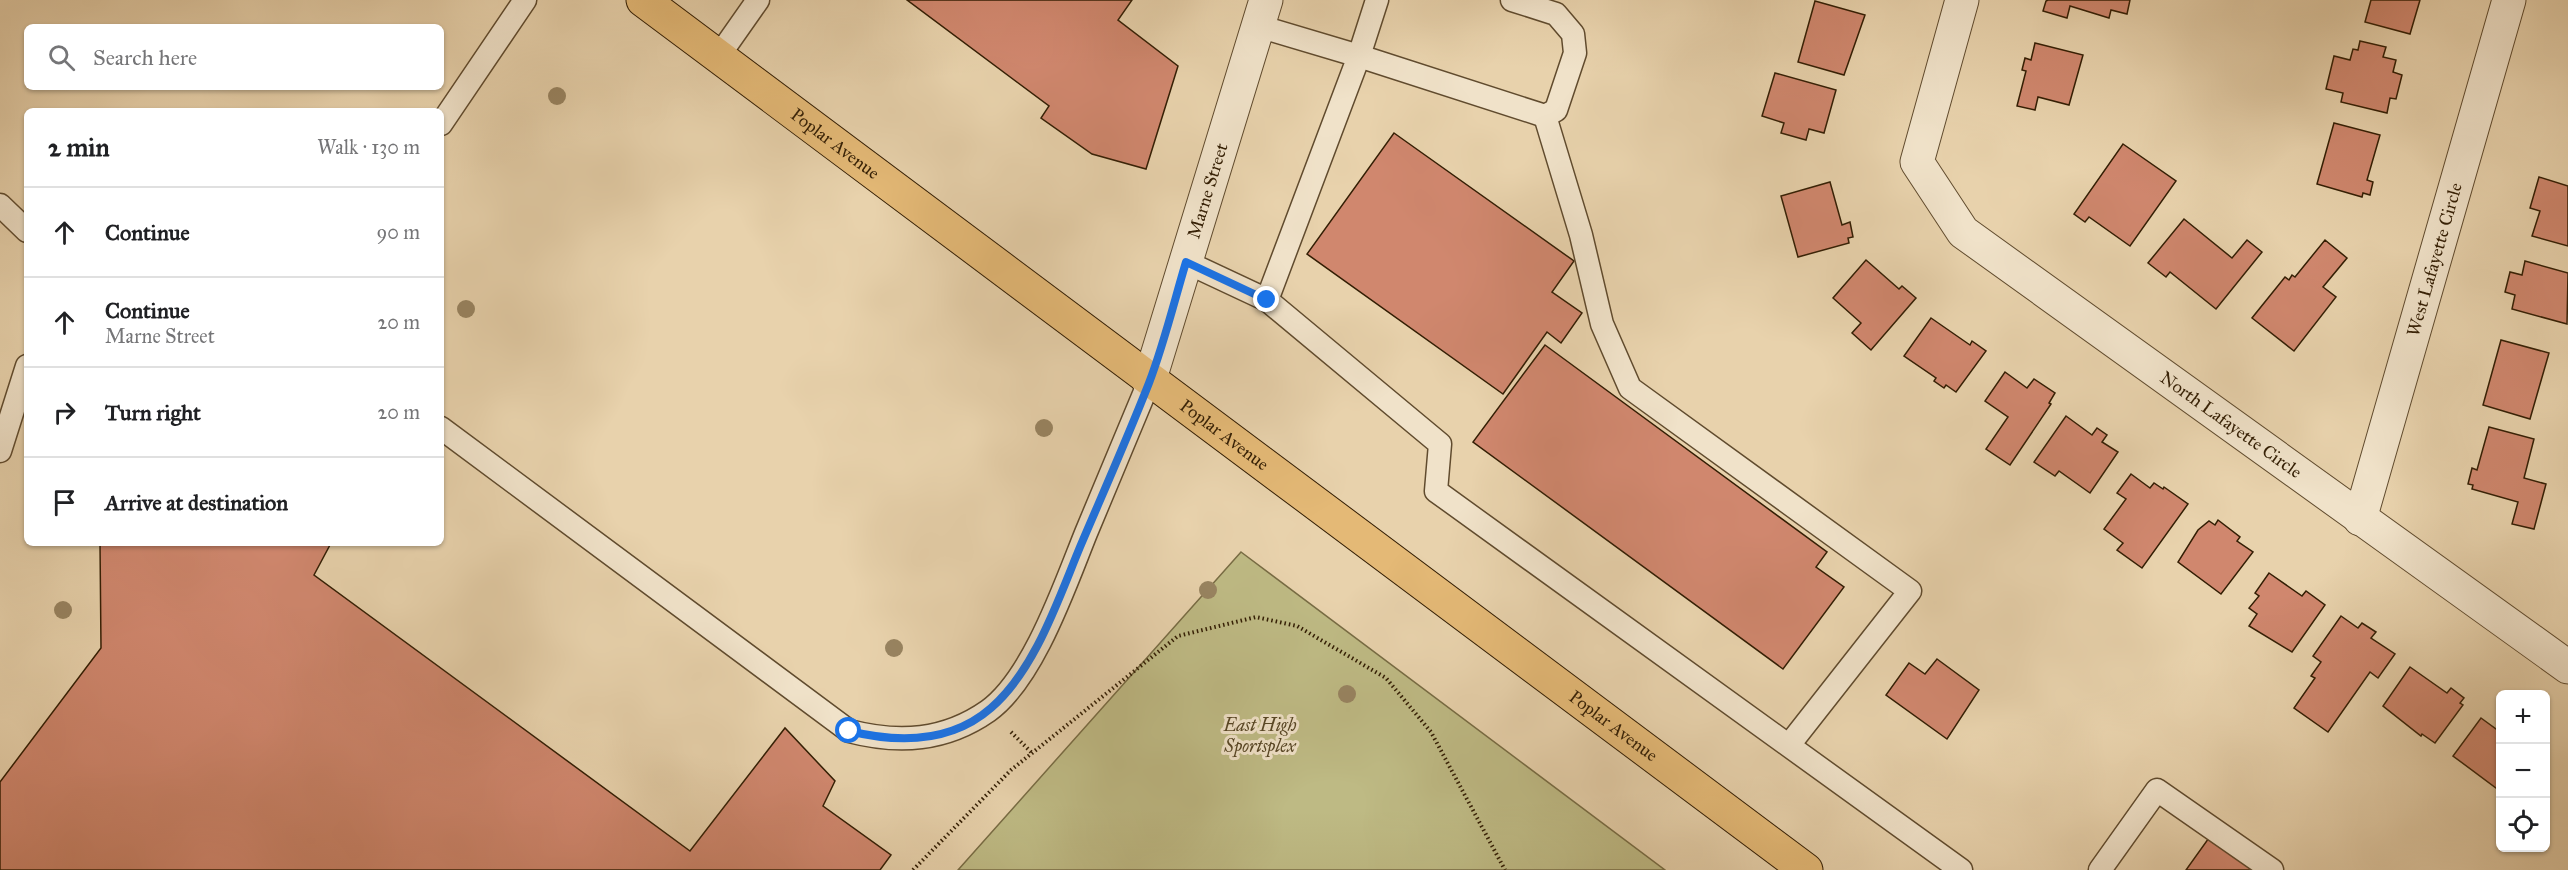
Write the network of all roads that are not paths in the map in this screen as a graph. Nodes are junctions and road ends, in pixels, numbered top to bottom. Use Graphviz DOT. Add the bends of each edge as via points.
graph roads {
  1 [pos="525,0"];
  2 [pos="643,0"];
  3 [pos="758,0"];
  4 [pos="1377,0"];
  5 [pos="1512,0"];
  6 [pos="1962,0"];
  7 [pos="2509,0"];
  8 [pos="1262,13"];
  9 [pos="1359,56"];
  10 [pos="718,57"];
  11 [pos="1545,116"];
  12 [pos="444,120"];
  13 [pos="0,205"];
  14 [pos="24,228"];
  15 [pos="1186,262"];
  16 [pos="1267,300"];
  17 [pos="24,376"];
  18 [pos="1149,382"];
  19 [pos="444,430"];
  20 [pos="0,452"];
  21 [pos="2360,519"];
  22 [pos="2568,667"];
  23 [pos="1789,746"];
  24 [pos="1806,870"];
  25 [pos="1961,870"];
  26 [pos="2100,870"];
  27 [pos="2272,870"];
  1 -- 12 [label="lane"];
  2 -- 10 [label="main road, Poplar Avenue"];
  3 -- 10 [label="lane"];
  4 -- 9 [label="lane"];
  5 -- 11 [label="lane" via="1556,14 1574,34 1575,53 1556,110"];
  6 -- 21 [label="street, North Lafayette Circle" via="1917,162 1963,232"];
  7 -- 21 [label="street, West Lafayette Circle"];
  8 -- 9 [label="lane"];
  8 -- 15 [label="street, Marne Street"];
  9 -- 11 [label="lane"];
  9 -- 16 [label="lane"];
  10 -- 18 [label="main road, Poplar Avenue"];
  11 -- 23 [label="lane" via="1581,235 1602,324 1630,388 1910,591"];
  13 -- 14 [label="lane"];
  15 -- 16 [label="lane"];
  15 -- 18 [label="street, Marne Street"];
  16 -- 23 [label="lane" via="1440,444 1436,491"];
  17 -- 20 [label="lane"];
  18 -- 19 [label="lane" via="1028,665 1011,690 989,710 937,736 907,740 849,731"];
  18 -- 24 [label="main road, Poplar Avenue"];
  21 -- 22 [label="street, North Lafayette Circle"];
  23 -- 25 [label="lane"];
  26 -- 27 [label="lane" via="2157,790"];
}
